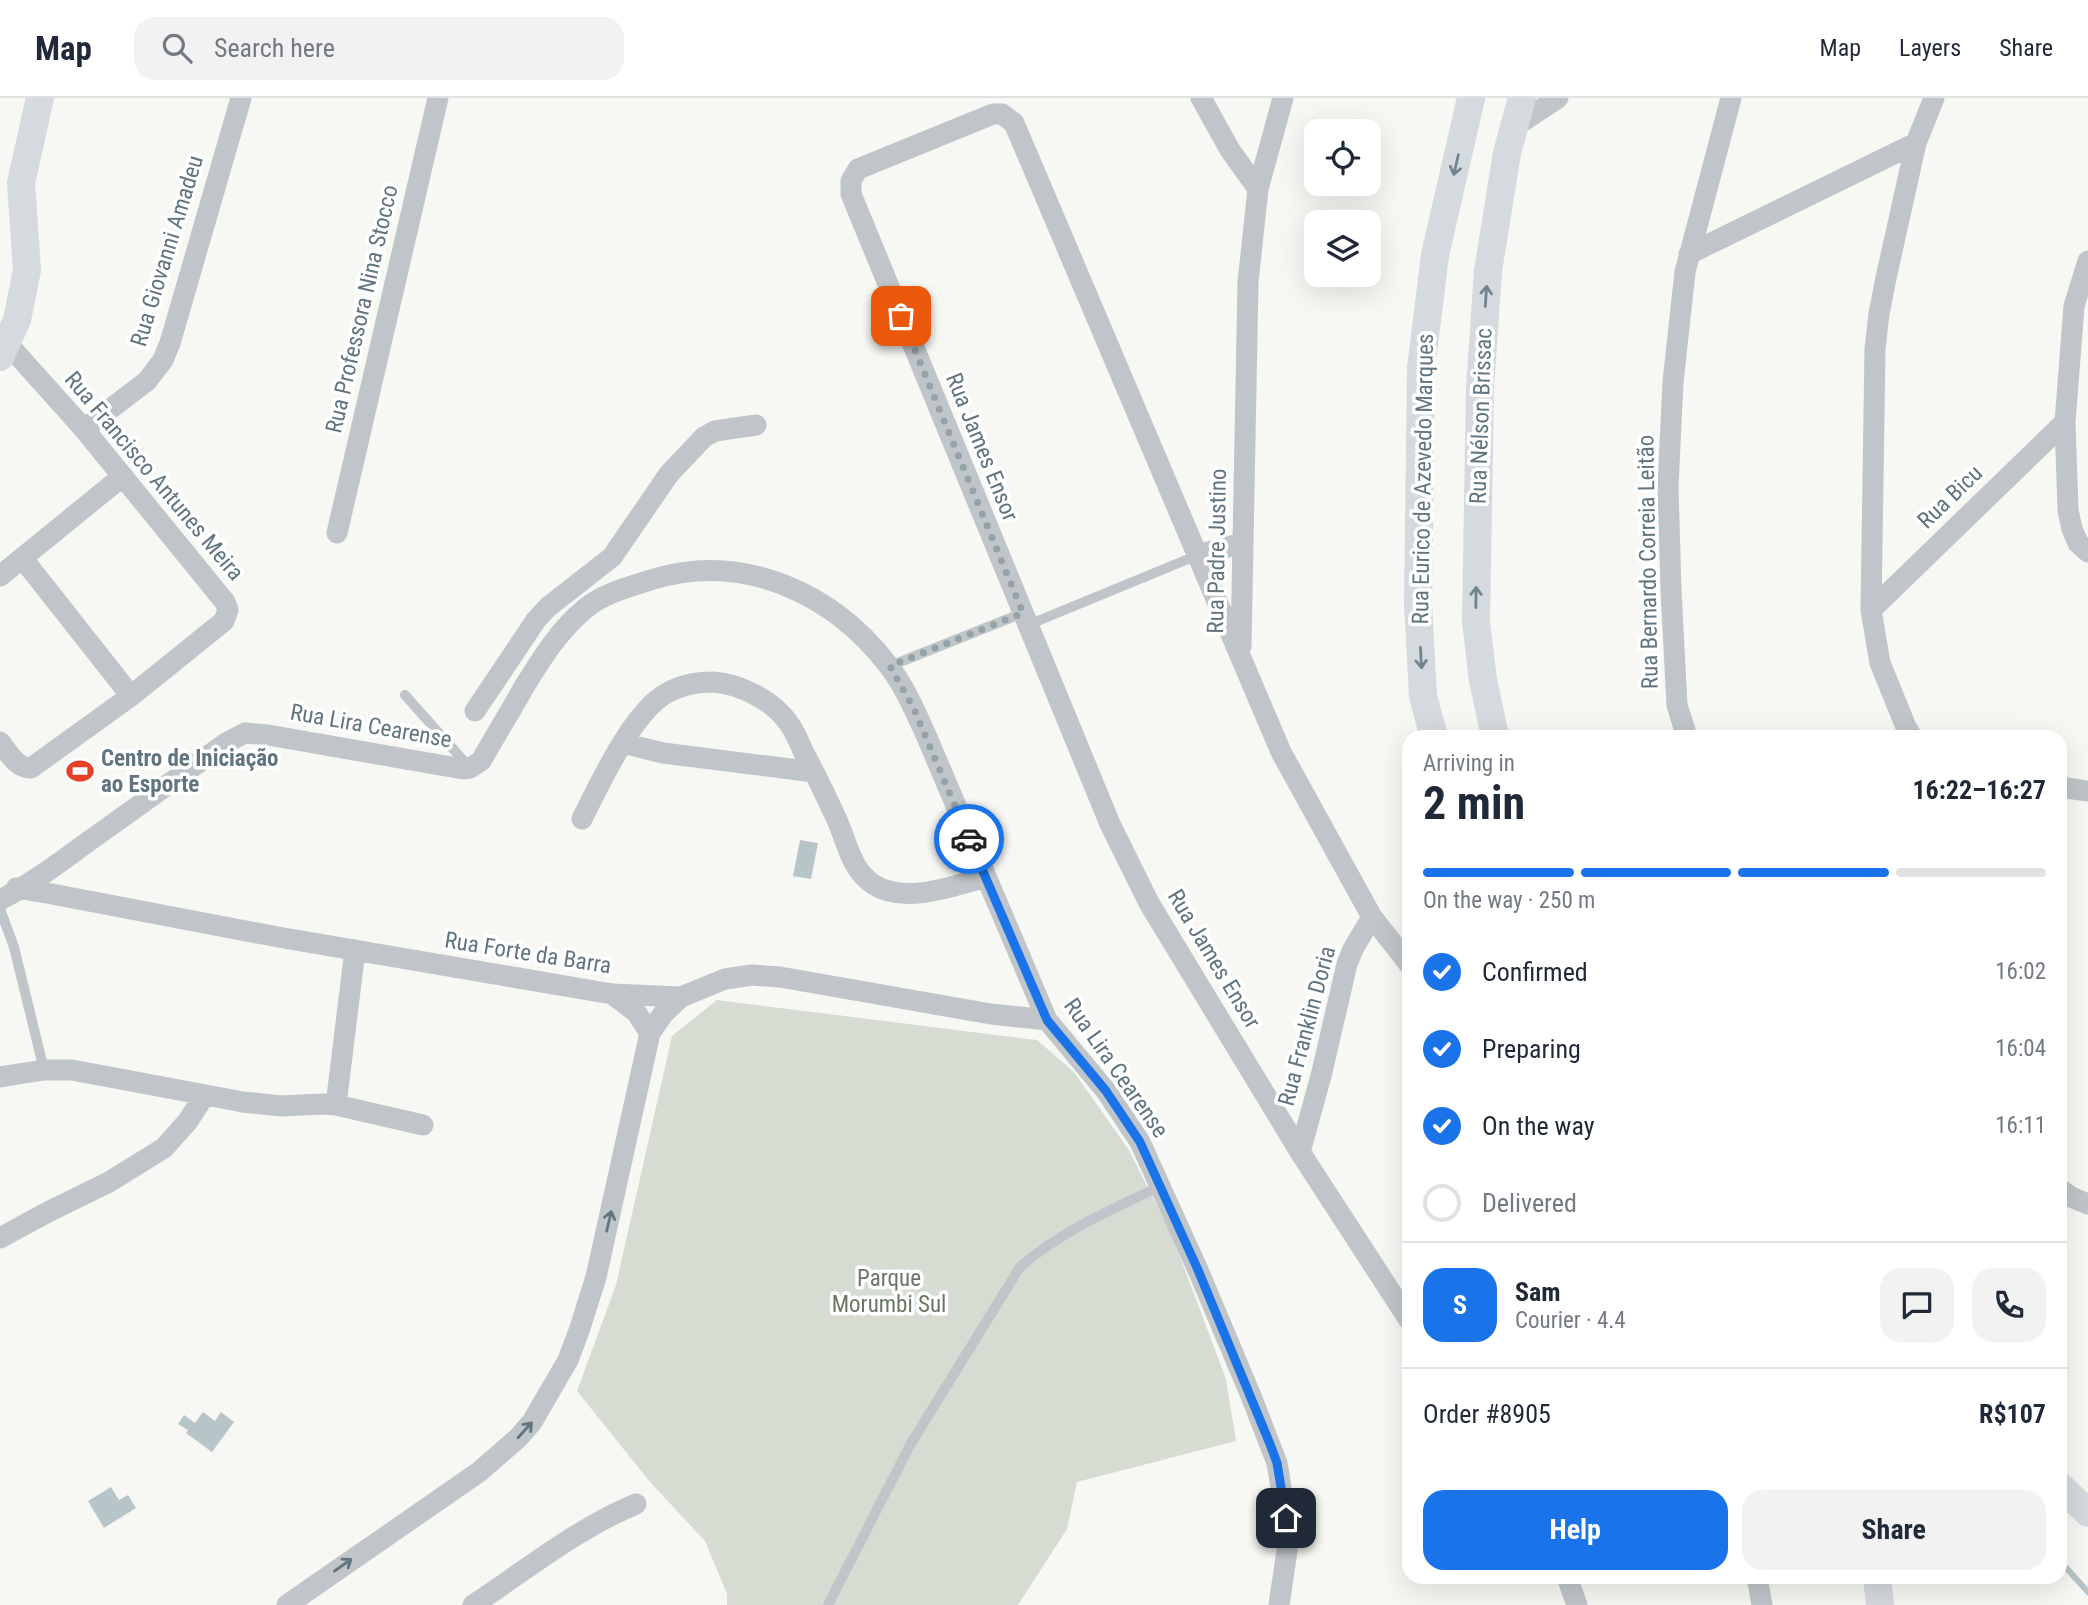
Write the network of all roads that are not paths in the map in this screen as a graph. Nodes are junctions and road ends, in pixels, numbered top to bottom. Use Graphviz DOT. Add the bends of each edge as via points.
graph roads {
  1 [pos="40,98"];
  2 [pos="241,98"];
  3 [pos="438,98"];
  4 [pos="1201,98"];
  5 [pos="1283,98"];
  6 [pos="1471,98"];
  7 [pos="1522,98"];
  8 [pos="1558,98"];
  9 [pos="1731,98"];
  10 [pos="1934,98"];
  11 [pos="1514,127"];
  12 [pos="1916,143"];
  13 [pos="1258,189"];
  14 [pos="1689,254"];
  15 [pos="2088,261"];
  16 [pos="6,333"];
  17 [pos="2065,422"];
  18 [pos="756,425"];
  19 [pos="84,429"];
  20 [pos="123,476"];
  21 [pos="337,533"];
  22 [pos="1243,543"];
  23 [pos="2088,552"];
  24 [pos="1198,555"];
  25 [pos="612,556"];
  26 [pos="23,559"];
  27 [pos="0,576"];
  28 [pos="633,585"];
  29 [pos="1871,610"];
  30 [pos="1025,619"];
  31 [pos="1241,656"];
  32 [pos="890,666"];
  33 [pos="405,695"];
  34 [pos="131,696"];
  35 [pos="475,711"];
  36 [pos="1432,730"];
  37 [pos="1494,730"];
  38 [pos="1685,730"];
  39 [pos="1908,730"];
  40 [pos="0,742"];
  41 [pos="623,743"];
  42 [pos="470,768"];
  43 [pos="814,772"];
  44 [pos="2067,788"];
  45 [pos="2088,791"];
  46 [pos="582,819"];
  47 [pos="986,877"];
  48 [pos="0,885"];
  49 [pos="21,889"];
  50 [pos="0,900"];
  51 [pos="0,909"];
  52 [pos="1372,917"];
  53 [pos="355,950"];
  54 [pos="1402,955"];
  55 [pos="612,994"];
  56 [pos="681,997"];
  57 [pos="1047,1020"];
  58 [pos="650,1033"];
  59 [pos="44,1070"];
  60 [pos="0,1077"];
  61 [pos="204,1096"];
  62 [pos="336,1105"];
  63 [pos="423,1125"];
  64 [pos="1300,1152"];
  65 [pos="1161,1186"];
  66 [pos="2067,1192"];
  67 [pos="2088,1203"];
  68 [pos="0,1238"];
  69 [pos="1402,1309"];
  70 [pos="2067,1493"];
  71 [pos="636,1504"];
  72 [pos="2088,1513"];
  73 [pos="1570,1584"];
  74 [pos="1758,1584"];
  75 [pos="1878,1584"];
  76 [pos="295,1603"];
  77 [pos="473,1605"];
  78 [pos="828,1605"];
  79 [pos="1279,1605"];
  80 [pos="1577,1605"];
  81 [pos="1762,1605"];
  82 [pos="1880,1605"];
  1 -- 16 [label="street" via="21,183 27,270"];
  2 -- 19 [label="street, Rua Giovanni Amadeu" via="163,360 147,381"];
  3 -- 21 [label="street, Rua Professora Nina Stocco"];
  4 -- 13 [label="street"];
  5 -- 13 [label="street, Rua Padre Justino"];
  6 -- 36 [label="street, Rua Eurico de Azevedo Marques, one-way" via="1435,255 1421,369 1418,604 1423,696"];
  7 -- 11 [label="street, Rua Nélson Brissac"];
  8 -- 11 [label="street"];
  9 -- 14 [label="street, Rua Bernardo Correia Leitão"];
  10 -- 12 [label="street"];
  37 -- 11 [label="street, Rua Nélson Brissac, one-way" via="1476,622 1480,388 1488,271"];
  12 -- 14 [label="street"];
  12 -- 29 [label="street" via="1875,349"];
  13 -- 22 [label="street, Rua Padre Justino" via="1248,282"];
  14 -- 38 [label="street, Rua Bernardo Correia Leitão" via="1673,382 1668,487 1677,705"];
  15 -- 17 [label="street" via="2074,306"];
  16 -- 19 [label="street, Rua Francisco Antunes Meira"];
  17 -- 23 [label="street" via="2068,510 2078,543"];
  17 -- 29 [label="street, Rua Bicu"];
  18 -- 25 [label="street" via="715,431 699,442 669,474"];
  19 -- 20 [label="street, Rua Francisco Antunes Meira"];
  20 -- 26 [label="street"];
  20 -- 34 [label="street, Rua Francisco Antunes Meira" via="228,610 224,621"];
  22 -- 24 [label="street"];
  22 -- 31 [label="street, Rua Padre Justino"];
  24 -- 30 [label="lane"];
  24 -- 30 [label="street, Rua James Ensor" via="1014,123 1002,114 992,114 858,169 850,188"];
  24 -- 31 [label="street, Rua James Ensor"];
  25 -- 28 [label="street"];
  25 -- 35 [label="street" via="536,620"];
  26 -- 27 [label="street"];
  26 -- 34 [label="street"];
  28 -- 32 [label="street, Rua Lira Cearense" via="671,574 724,570 787,586 834,611"];
  28 -- 42 [label="street, Rua Lira Cearense" via="588,606 567,625 481,761"];
  29 -- 39 [label="street" via="1880,663"];
  30 -- 32 [label="lane"];
  30 -- 64 [label="street, Rua James Ensor" via="1149,903"];
  31 -- 52 [label="street, Rua Padre Justino" via="1281,752"];
  32 -- 47 [label="street, Rua Lira Cearense" via="914,709"];
  33 -- 42 [label="lane"];
  34 -- 40 [label="street, Rua Francisco Antunes Meira" via="31,768 19,765"];
  41 -- 43 [label="street" via="663,753"];
  41 -- 43 [label="street" via="649,707 665,694 683,686 722,683 741,688 789,723"];
  41 -- 46 [label="street"];
  42 -- 49 [label="street, Rua Lira Cearense" via="245,733"];
  43 -- 47 [label="street" via="858,870 876,886 924,893"];
  44 -- 45 [label="street"];
  47 -- 57 [label="street, Rua Lira Cearense"];
  48 -- 49 [label="street, Rua Forte da Barra"];
  49 -- 50 [label="street, Rua Lira Cearense"];
  49 -- 53 [label="street, Rua Forte da Barra"];
  51 -- 59 [label="lane"];
  52 -- 54 [label="street, Rua Padre Justino"];
  52 -- 64 [label="street, Rua Franklin Doria" via="1347,964"];
  53 -- 55 [label="street, Rua Forte da Barra"];
  53 -- 62 [label="street"];
  55 -- 56 [label="street, Rua Forte da Barra"];
  55 -- 58 [label="street" via="636,1012"];
  56 -- 57 [label="street, Rua Forte da Barra" via="725,979 752,975"];
  56 -- 58 [label="street"];
  57 -- 65 [label="street, Rua Lira Cearense" via="1113,1101"];
  76 -- 58 [label="street, one-way" via="479,1472 518,1438 539,1411 568,1360 596,1277"];
  59 -- 60 [label="street"];
  59 -- 61 [label="street" via="98,1074"];
  61 -- 62 [label="street" via="281,1106"];
  61 -- 68 [label="street" via="164,1148"];
  62 -- 63 [label="street"];
  64 -- 69 [label="street, Rua James Ensor"];
  65 -- 78 [label="lane" via="1089,1221 1020,1267 910,1445"];
  65 -- 79 [label="street, Rua Lira Cearense" via="1277,1463 1287,1551"];
  66 -- 67 [label="street"];
  70 -- 72 [label="street"];
  71 -- 77 [label="street" via="573,1538"];
  73 -- 80 [label="street"];
  74 -- 81 [label="street"];
  75 -- 82 [label="street"];
}
